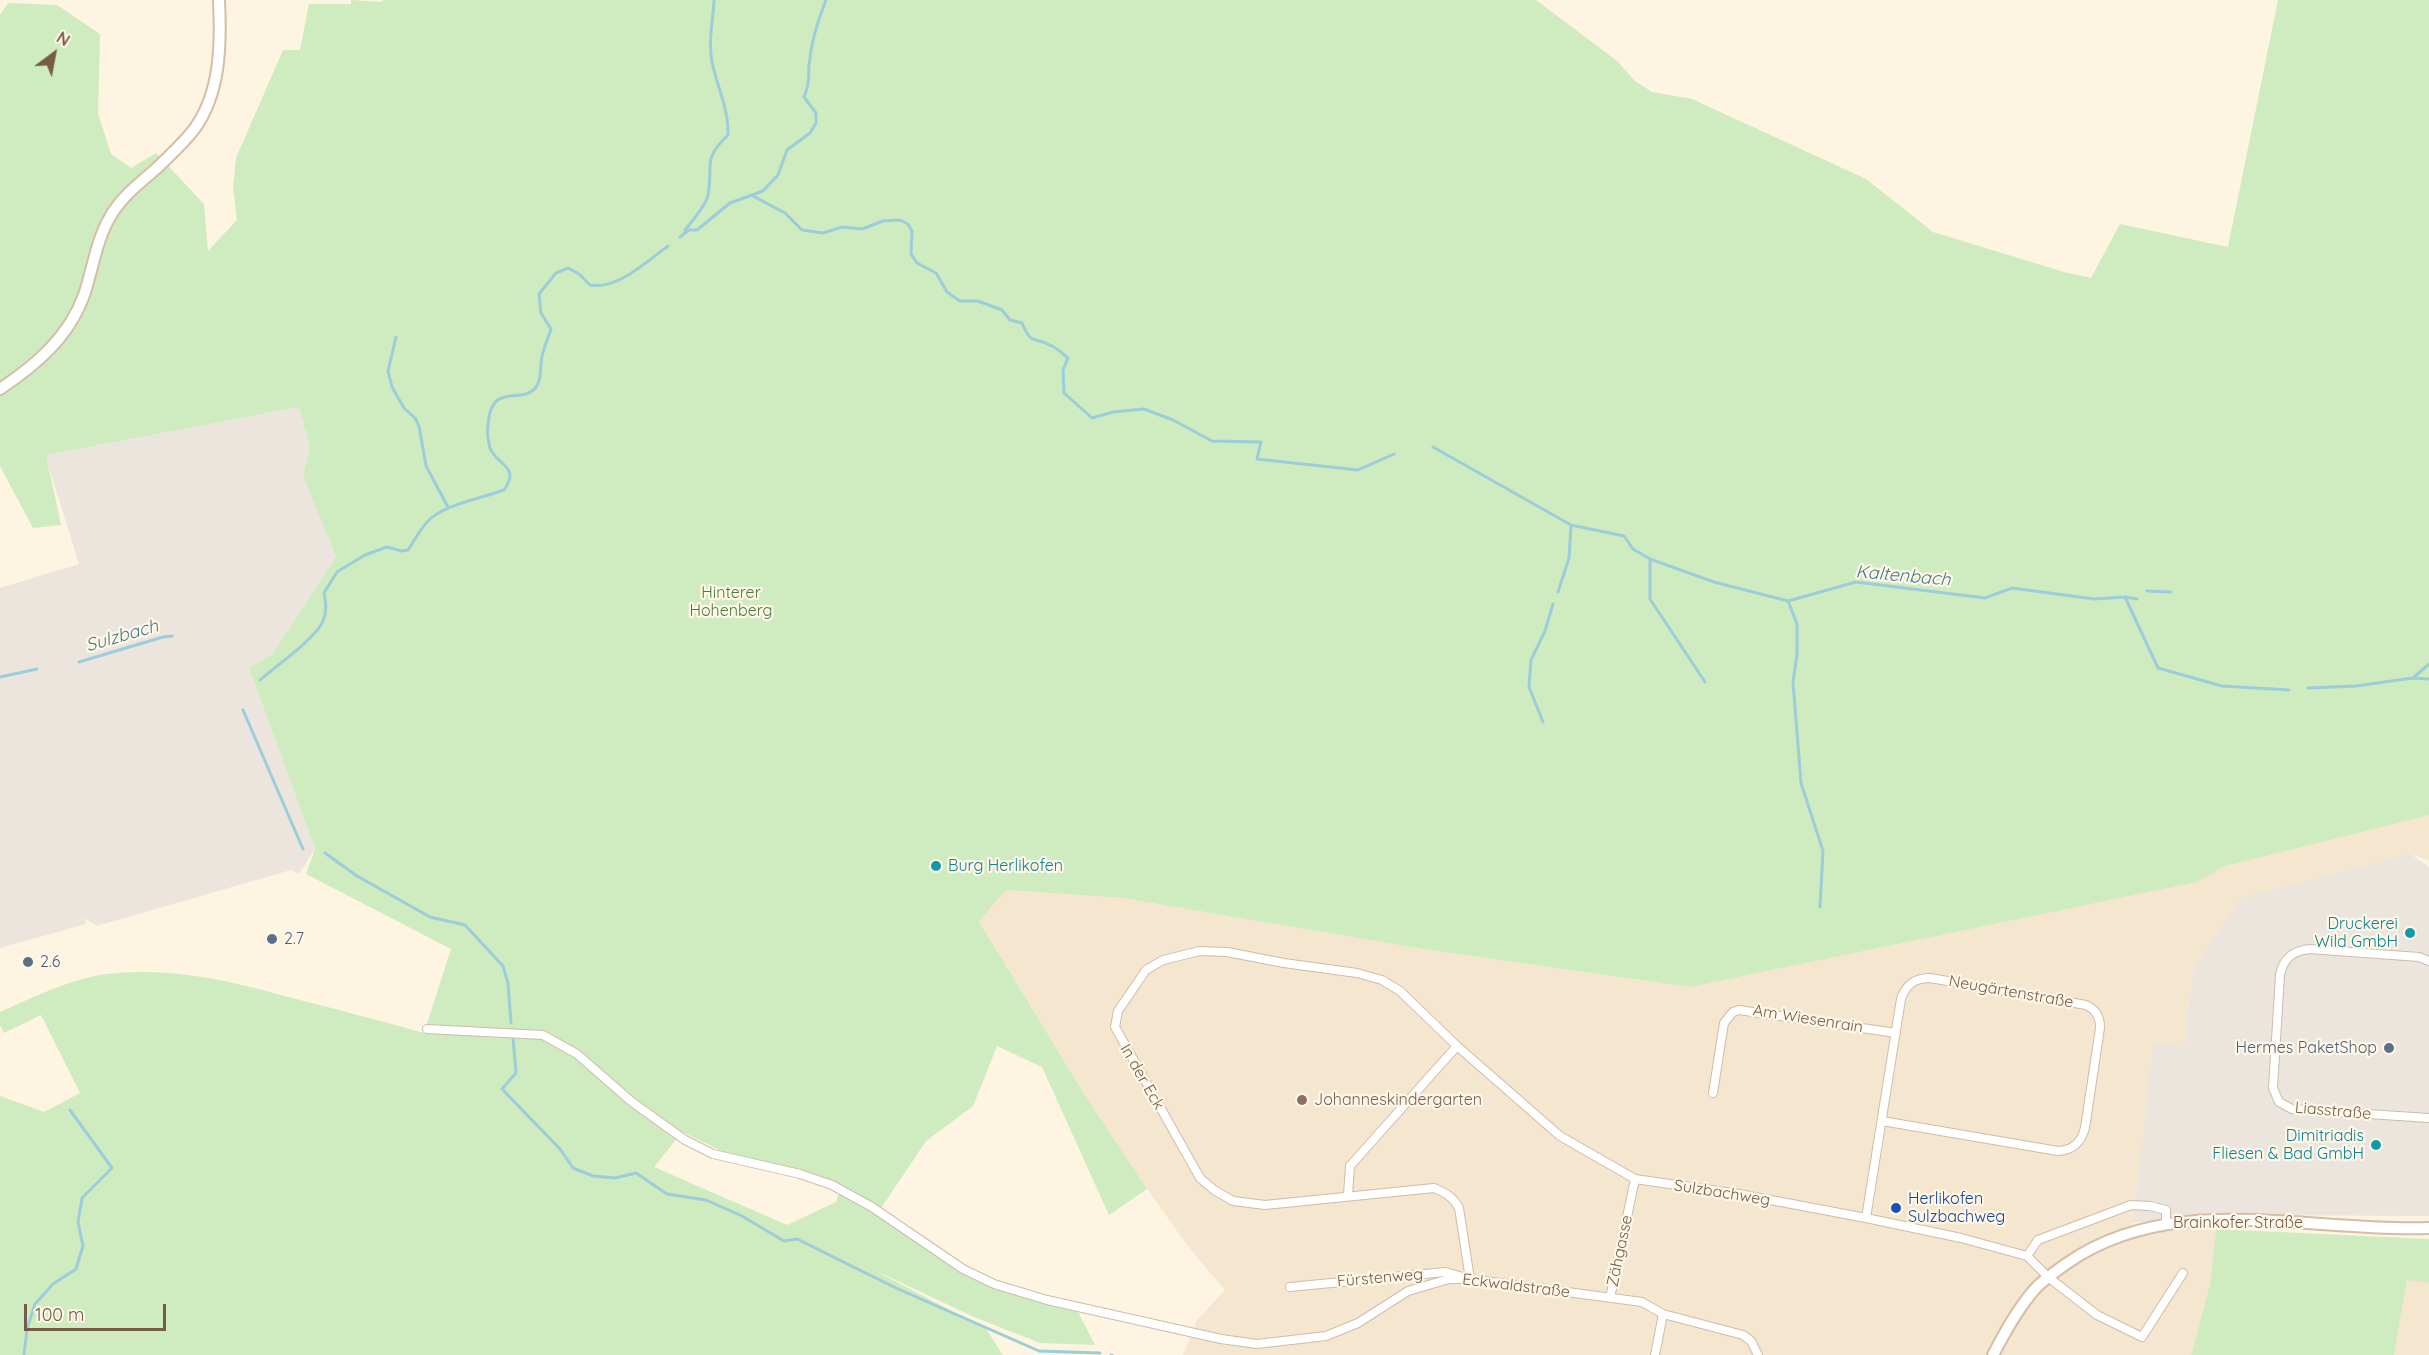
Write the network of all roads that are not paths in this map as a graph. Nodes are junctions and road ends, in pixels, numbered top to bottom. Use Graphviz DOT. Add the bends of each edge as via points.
graph roads {
  1 [pos="219,0"];
  2 [pos="0,389"];
  3 [pos="2429,961"];
  4 [pos="427,1029"];
  5 [pos="1896,1033"];
  6 [pos="1457,1046"];
  7 [pos="1713,1093"];
  8 [pos="2429,1118"];
  9 [pos="1882,1121"];
  10 [pos="1635,1179"];
  11 [pos="1348,1195"];
  12 [pos="1866,1218"];
  13 [pos="2166,1223"];
  14 [pos="2429,1228"];
  15 [pos="2028,1256"];
  16 [pos="2183,1273"];
  17 [pos="2048,1277"];
  18 [pos="1470,1279"];
  19 [pos="1290,1287"];
  20 [pos="1610,1298"];
  21 [pos="1663,1314"];
  22 [pos="1655,1355"];
  23 [pos="1758,1355"];
  24 [pos="1993,1355"];
  1 -- 2 [label="main road" via="217,69 203,115 179,148 126,196 111,215 83,296 66,331 47,352"];
  3 -- 8 [label="street, Liasstraße" via="2419,957 2309,950 2286,959 2280,975 2273,1088 2279,1102 2292,1109"];
  4 -- 18 [label="street, Eckwaldstraße" via="543,1035 577,1054 632,1102 685,1140 714,1154 832,1185 872,1207 963,1269 994,1284 1047,1300 1257,1344 1326,1336 1358,1323 1408,1291 1449,1279"];
  5 -- 7 [label="street, Am Wiesenrain" via="1732,1012 1724,1023"];
  5 -- 9 [label="street, Neugärtenstraße"];
  5 -- 9 [label="street, Neugärtenstraße" via="1904,991 1923,978 2086,1005 2094,1009 2100,1021 2085,1128 2073,1147 2058,1151"];
  6 -- 10 [label="street, Sulzbachweg" via="1560,1136"];
  6 -- 11 [label="street" via="1350,1166"];
  6 -- 11 [label="street, In der Eck" via="1401,991 1357,973 1227,951 1200,951 1163,960 1146,970 1118,1011 1115,1027 1200,1178 1233,1201 1246,1204"];
  9 -- 12 [label="street, Neugärtenstraße"];
  10 -- 12 [label="street, Sulzbachweg"];
  10 -- 20 [label="street, Zähgasse"];
  11 -- 18 [label="street, In der Eck" via="1434,1188 1446,1192 1459,1208"];
  12 -- 15 [label="street, Sulzbachweg"];
  13 -- 14 [label="main road, Brainkofer Straße" via="2225,1220"];
  13 -- 15 [label="street" via="2166,1210 2131,1205 2038,1240"];
  13 -- 17 [label="main road, Brainkofer Straße" via="2104,1241"];
  15 -- 17 [label="street"];
  16 -- 17 [label="street" via="2142,1337 2097,1315"];
  17 -- 24 [label="main road, Brainkofer Straße" via="2012,1319"];
  18 -- 19 [label="street, Fürstenweg" via="1445,1272"];
  18 -- 20 [label="street, Eckwaldstraße"];
  20 -- 21 [label="street, Zähgasse" via="1642,1302"];
  21 -- 22 [label="street"];
  21 -- 23 [label="street, Zähgasse" via="1743,1335"];
}
